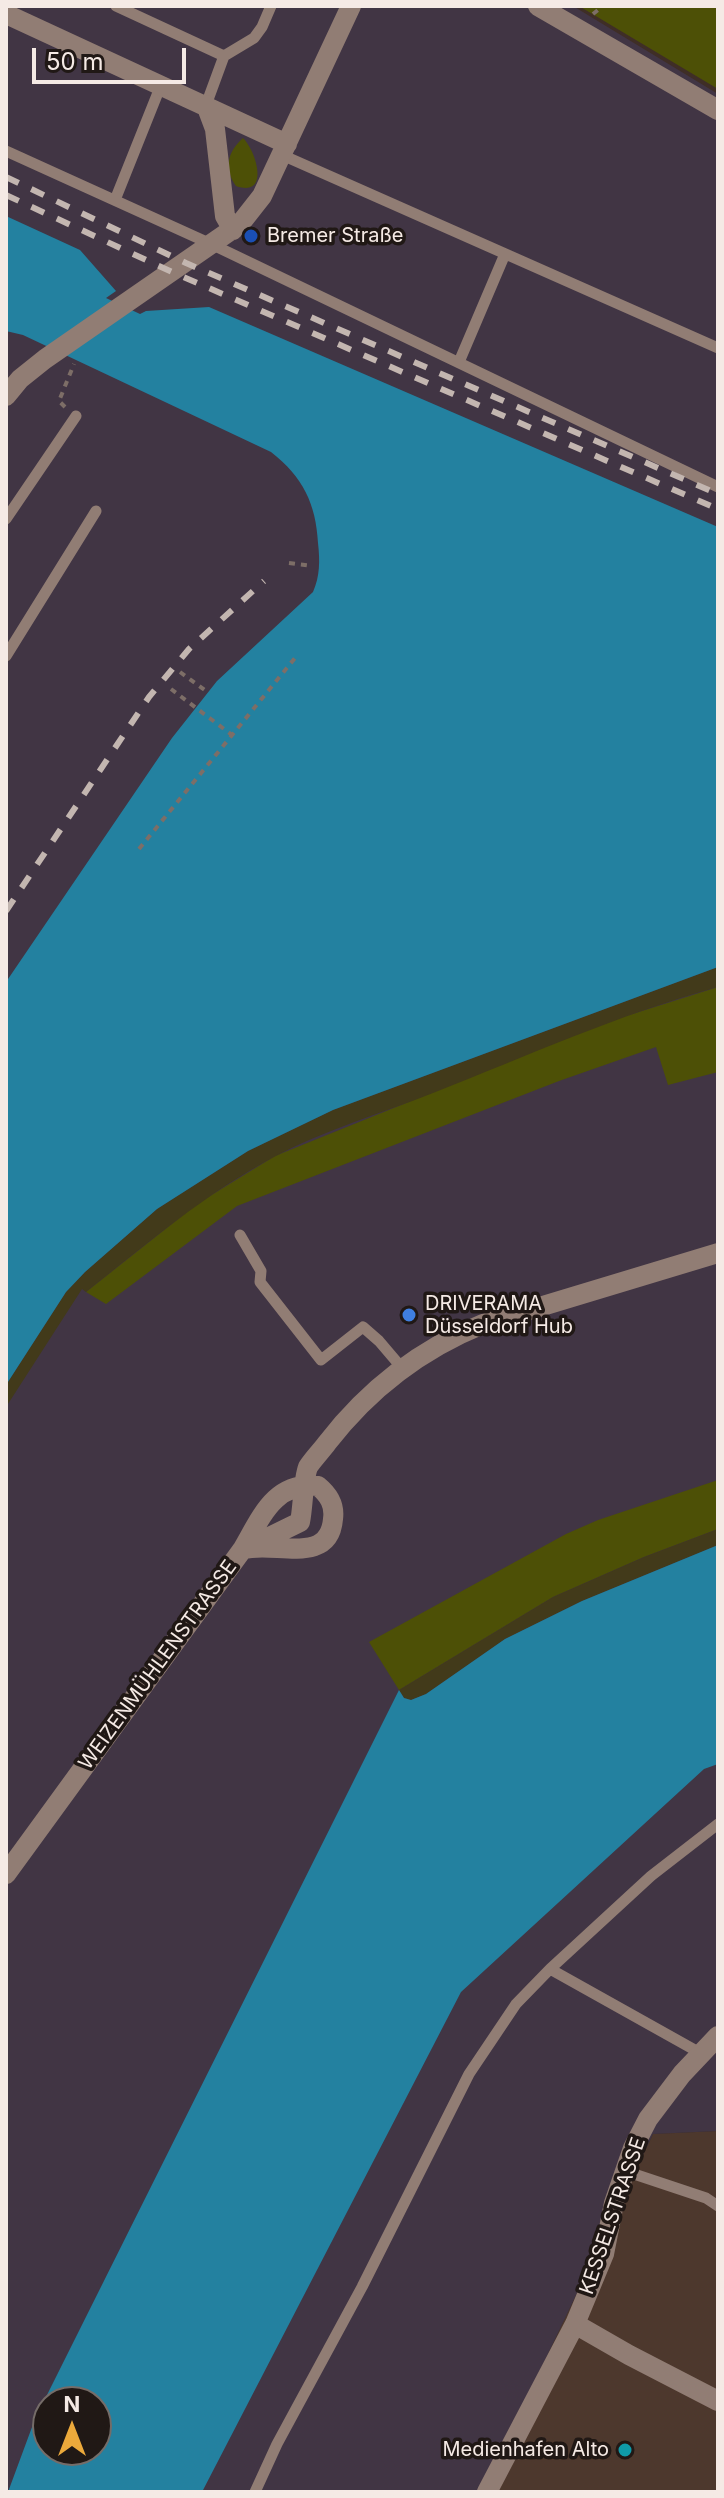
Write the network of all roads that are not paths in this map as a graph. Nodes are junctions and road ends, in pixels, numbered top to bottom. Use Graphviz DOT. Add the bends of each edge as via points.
graph roads {
  1 [pos="116,6"];
  2 [pos="271,6"];
  3 [pos="351,6"];
  4 [pos="538,6"];
  5 [pos="6,14"];
  6 [pos="224,56"];
  7 [pos="161,85"];
  8 [pos="206,105"];
  9 [pos="718,110"];
  10 [pos="285,150"];
  11 [pos="6,151"];
  12 [pos="115,200"];
  13 [pos="233,230"];
  14 [pos="211,244"];
  15 [pos="505,254"];
  16 [pos="718,348"];
  17 [pos="459,362"];
  18 [pos="6,396"];
  19 [pos="76,416"];
  20 [pos="718,487"];
  21 [pos="96,511"];
  22 [pos="6,519"];
  23 [pos="7,651"];
  24 [pos="240,1235"];
  25 [pos="718,1253"];
  26 [pos="402,1368"];
  27 [pos="306,1485"];
  28 [pos="242,1550"];
  29 [pos="718,1824"];
  30 [pos="6,1874"];
  31 [pos="550,1969"];
  32 [pos="718,2036"];
  33 [pos="702,2054"];
  34 [pos="625,2171"];
  35 [pos="718,2206"];
  36 [pos="575,2324"];
  37 [pos="718,2401"];
  38 [pos="255,2492"];
  39 [pos="487,2492"];
  1 -- 6 [label="lane"];
  2 -- 6 [label="lane" via="254,38"];
  3 -- 10 [label="street"];
  4 -- 9 [label="street"];
  5 -- 7 [label="street"];
  6 -- 8 [label="lane"];
  7 -- 8 [label="street"];
  7 -- 12 [label="lane"];
  8 -- 10 [label="street"];
  8 -- 13 [label="street" via="215,129 225,216"];
  10 -- 13 [label="street" via="252,211"];
  10 -- 15 [label="lane"];
  11 -- 12 [label="lane"];
  12 -- 14 [label="lane"];
  13 -- 14 [label="street"];
  14 -- 17 [label="lane"];
  14 -- 18 [label="street" via="45,359"];
  15 -- 16 [label="lane"];
  15 -- 17 [label="lane"];
  17 -- 20 [label="lane"];
  19 -- 22 [label="lane"];
  21 -- 23 [label="lane"];
  24 -- 26 [label="lane" via="261,1271 260,1282 321,1360 363,1327"];
  25 -- 26 [label="street, WEIZENMÜHLENSTRASSE" via="483,1324"];
  26 -- 27 [label="street, WEIZENMÜHLENSTRASSE" via="342,1423 308,1468"];
  27 -- 28 [label="street" via="278,1496"];
  27 -- 28 [label="street, WEIZENMÜHLENSTRASSE" via="300,1522"];
  27 -- 28 [label="street" via="318,1486 330,1499 334,1517 328,1536 304,1550 256,1545"];
  28 -- 30 [label="street, WEIZENMÜHLENSTRASSE"];
  29 -- 31 [label="lane" via="651,1876"];
  31 -- 33 [label="lane"];
  31 -- 38 [label="lane" via="516,2004 469,2074"];
  32 -- 33 [label="street, KESSELSTRASSE"];
  33 -- 34 [label="street, KESSELSTRASSE" via="648,2119"];
  34 -- 35 [label="lane"];
  34 -- 36 [label="street, KESSELSTRASSE" via="604,2254"];
  36 -- 37 [label="street"];
  36 -- 39 [label="street, KESSELSTRASSE"];
}
